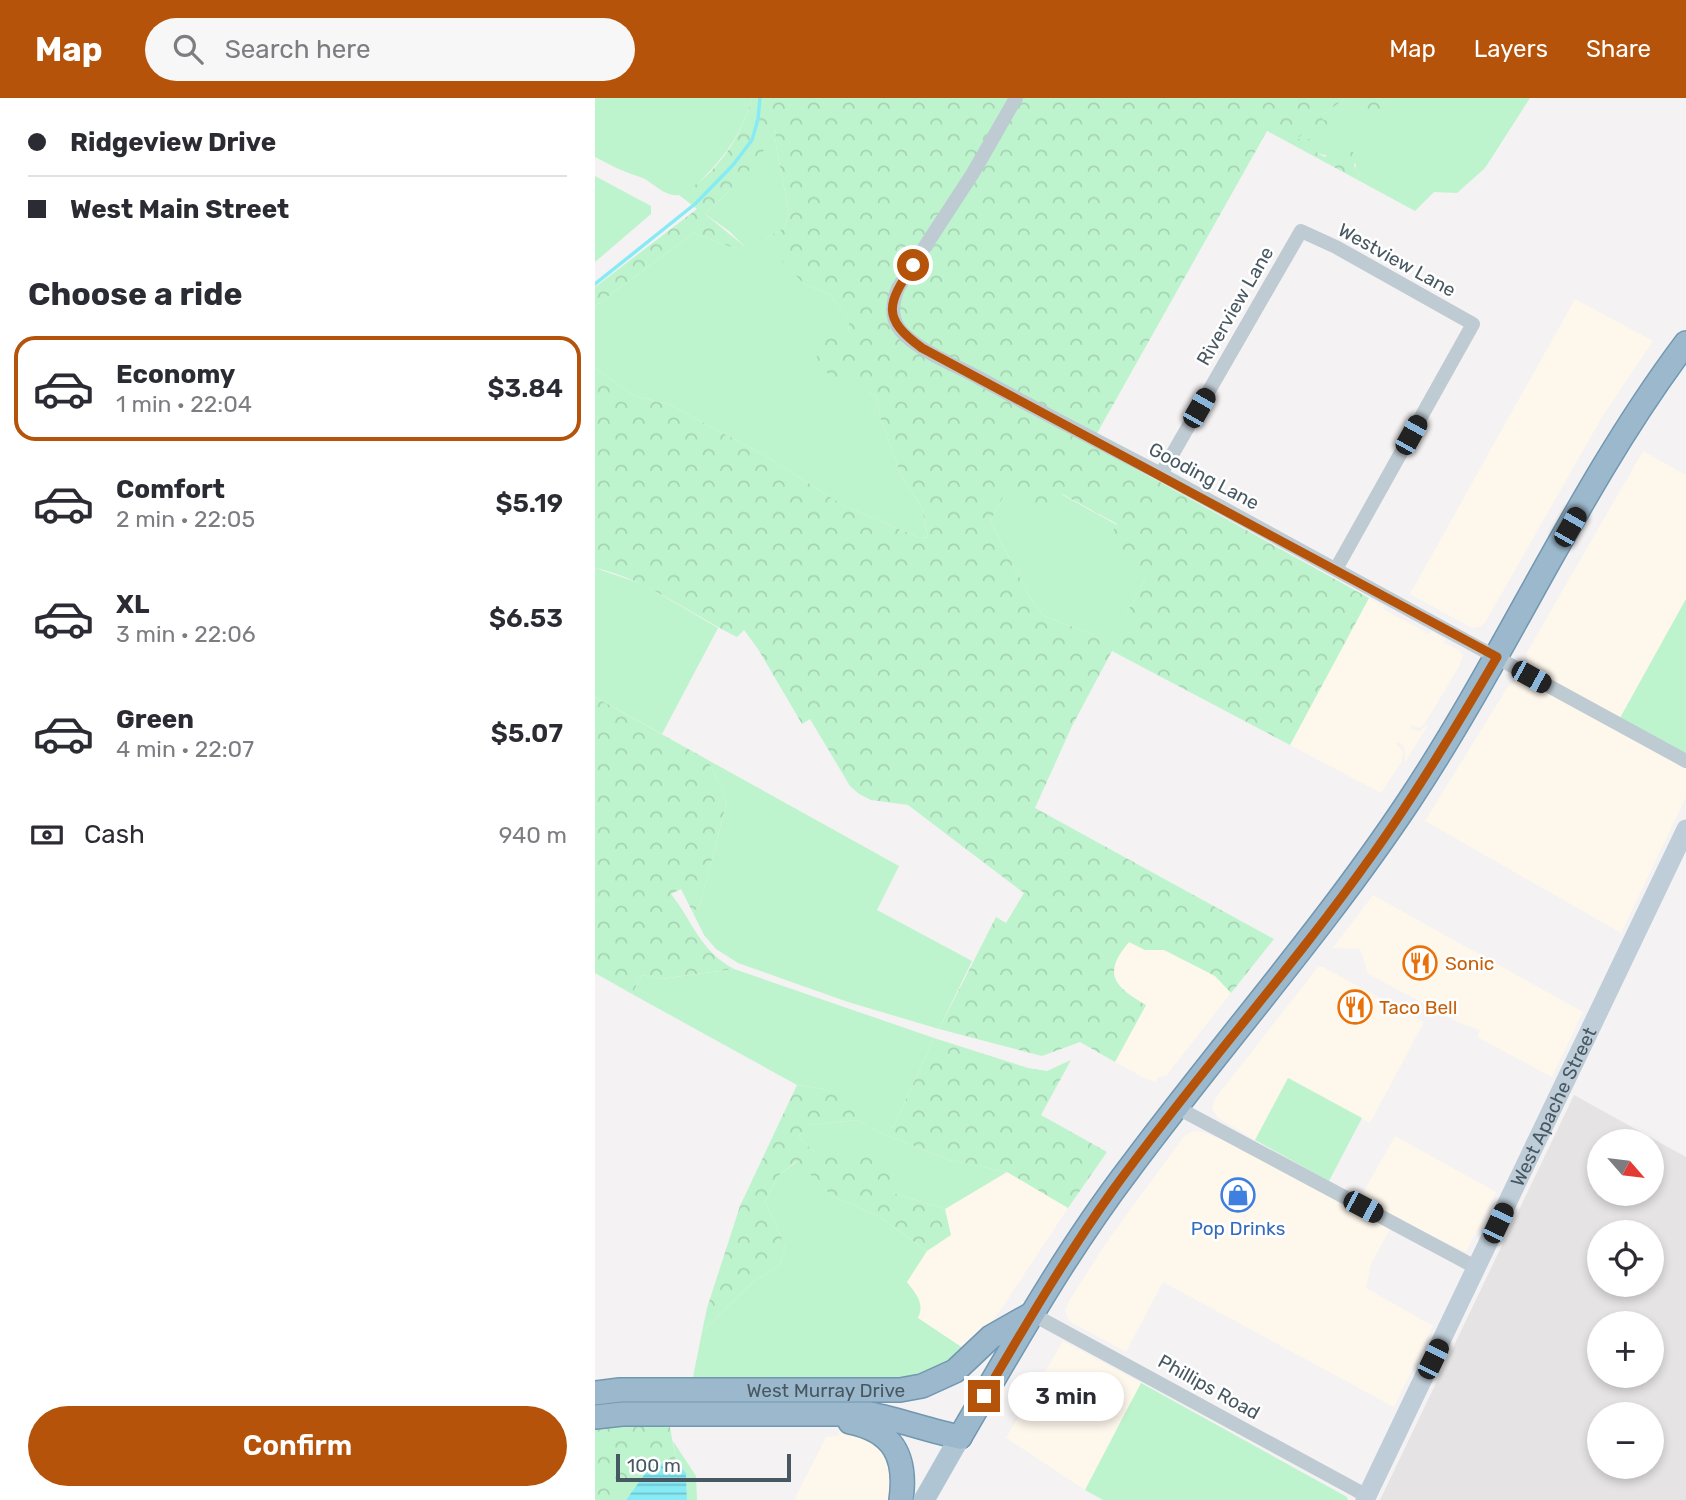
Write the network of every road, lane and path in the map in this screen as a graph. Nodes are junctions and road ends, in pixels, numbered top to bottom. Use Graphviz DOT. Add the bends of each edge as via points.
graph roads {
  1 [pos="1016,98"];
  2 [pos="1301,230"];
  3 [pos="1686,342"];
  4 [pos="1161,474"];
  5 [pos="1336,569"];
  6 [pos="1497,657"];
  7 [pos="1686,761"];
  8 [pos="1686,828"];
  9 [pos="1176,1107"];
  10 [pos="1477,1268"];
  11 [pos="1032,1314"];
  12 [pos="595,1392"];
  13 [pos="813,1403"];
  14 [pos="595,1417"];
  15 [pos="960,1437"];
  16 [pos="1366,1498"];
  17 [pos="901,1500"];
  18 [pos="924,1500"];
  1 -- 4 [label="street, Gooding Lane" via="898,288 892,314 897,326 922,348"];
  2 -- 4 [label="street, Riverview Lane"];
  2 -- 5 [label="street, Westview Lane" via="1473,324"];
  3 -- 6 [label="highway" via="1618,443"];
  4 -- 5 [label="street, Gooding Lane"];
  5 -- 6 [label="street, Gooding Lane"];
  6 -- 7 [label="street, Gooding Lane"];
  6 -- 9 [label="highway" via="1372,856"];
  8 -- 10 [label="main road, West Apache Street"];
  9 -- 10 [label="street"];
  9 -- 11 [label="highway" via="1091,1222"];
  10 -- 16 [label="main road, West Apache Street"];
  11 -- 13 [label="highway, West Murray Drive" via="991,1337 955,1371 922,1386"];
  11 -- 15 [label="highway"];
  11 -- 16 [label="street, Phillips Road"];
  12 -- 13 [label="highway, West Murray Drive"];
  13 -- 14 [label="highway, West Murray Drive"];
  13 -- 15 [label="highway" via="874,1398 935,1418"];
  13 -- 17 [label="highway" via="872,1427 892,1443 903,1473"];
  15 -- 18 [label="main road"];
}
